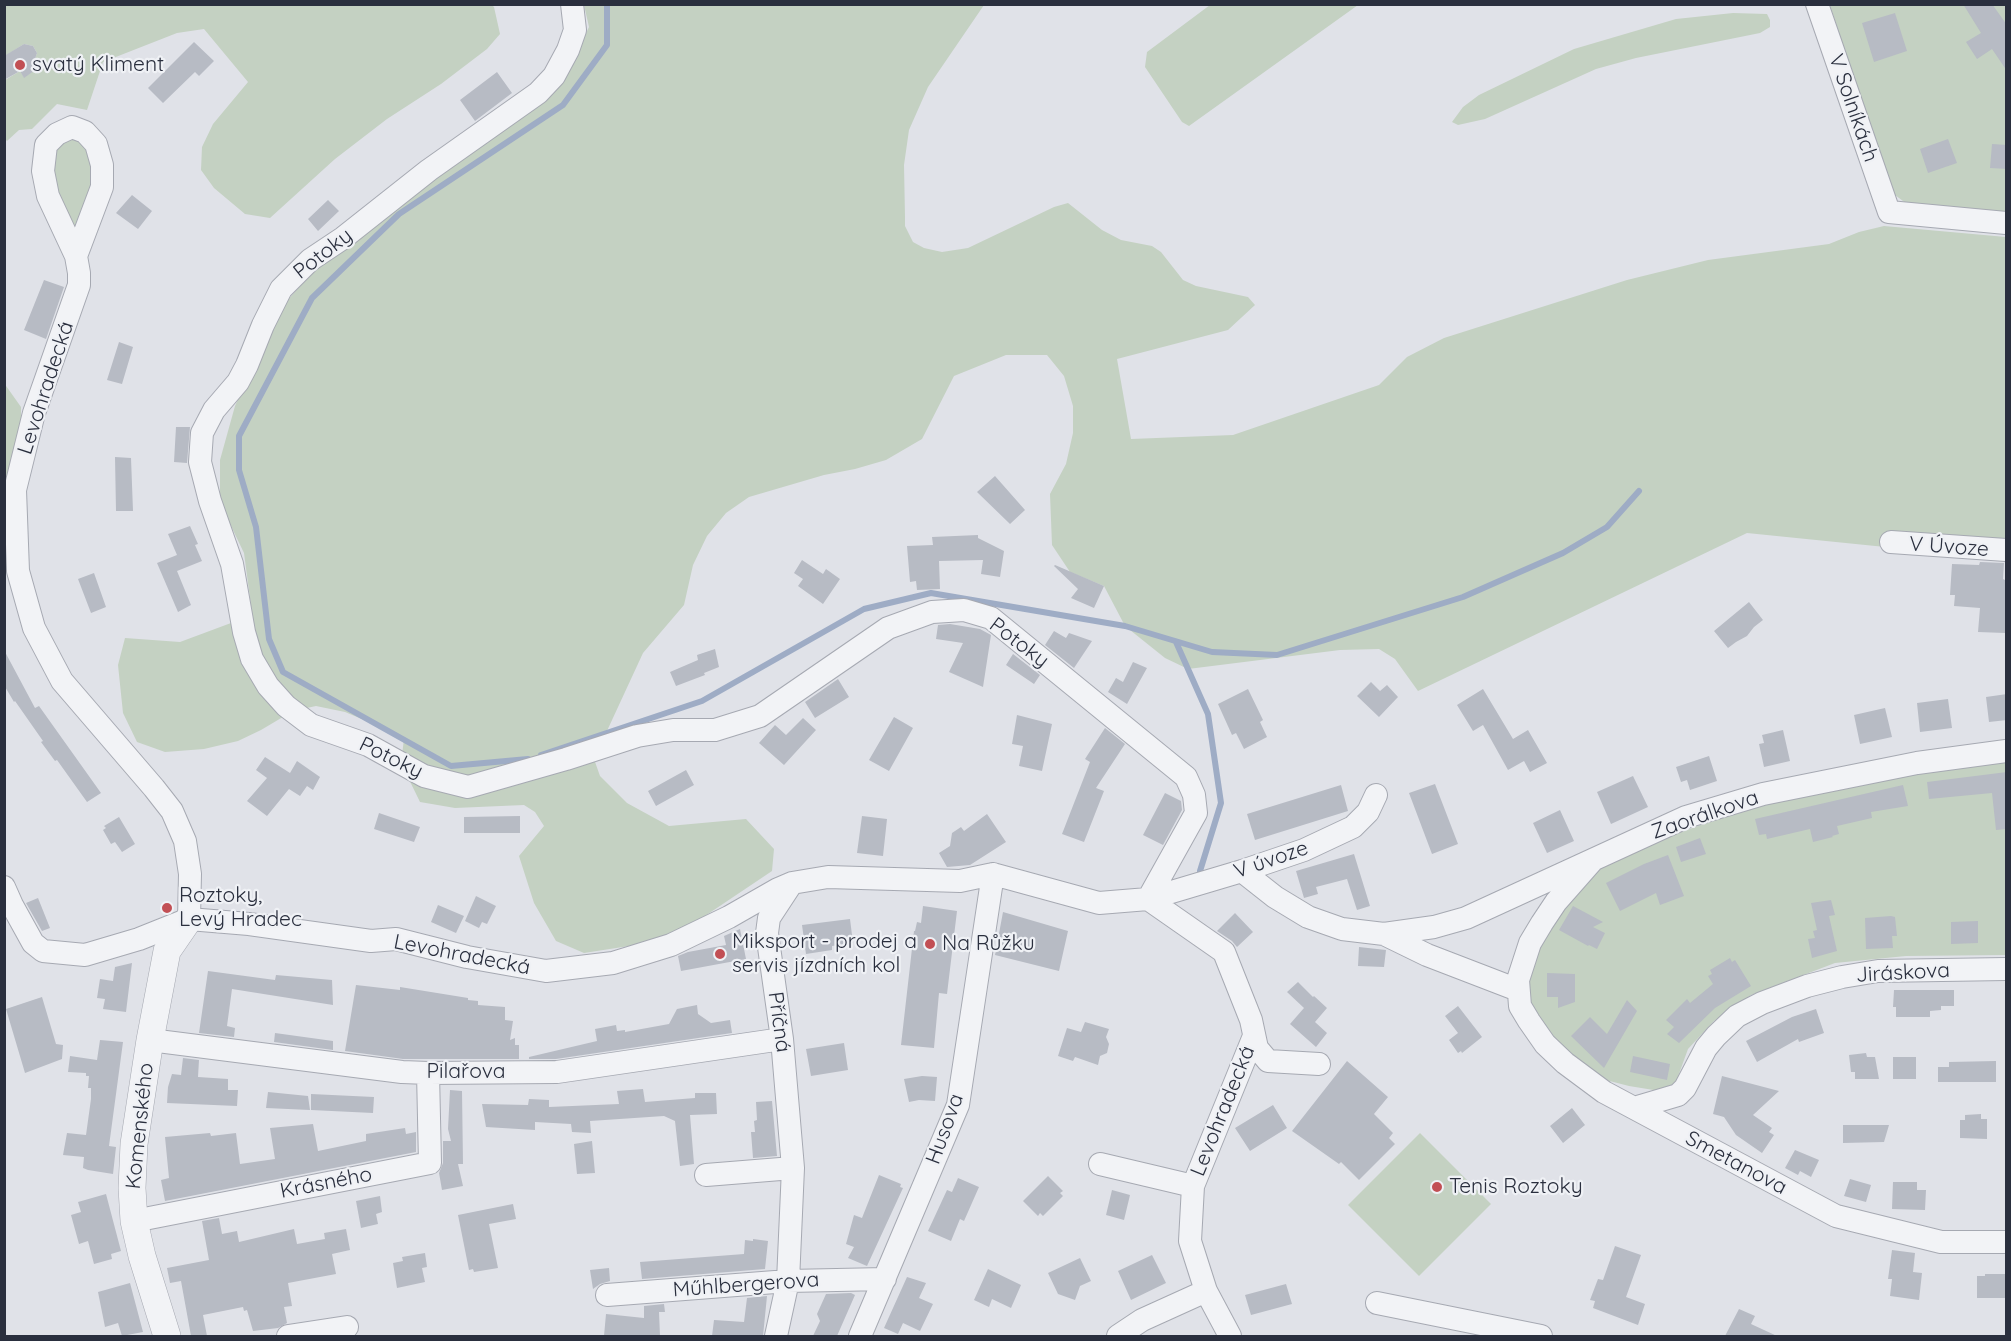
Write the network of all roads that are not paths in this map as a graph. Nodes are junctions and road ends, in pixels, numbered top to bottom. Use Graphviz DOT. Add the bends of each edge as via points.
graph roads {
  1 [pos="572,4"];
  2 [pos="1817,4"];
  3 [pos="2007,223"];
  4 [pos="76,256"];
  5 [pos="1891,542"];
  6 [pos="2007,550"];
  7 [pos="2007,751"];
  8 [pos="1376,795"];
  9 [pos="1593,860"];
  10 [pos="1242,871"];
  11 [pos="993,874"];
  12 [pos="792,883"];
  13 [pos="4,887"];
  14 [pos="1148,899"];
  15 [pos="189,919"];
  16 [pos="1384,934"];
  17 [pos="2007,969"];
  18 [pos="1518,990"];
  19 [pos="1254,1036"];
  20 [pos="782,1039"];
  21 [pos="150,1040"];
  22 [pos="1319,1064"];
  23 [pos="428,1073"];
  24 [pos="1634,1108"];
  25 [pos="1100,1164"];
  26 [pos="793,1168"];
  27 [pos="706,1175"];
  28 [pos="1192,1186"];
  29 [pos="134,1221"];
  30 [pos="2007,1242"];
  31 [pos="885,1278"];
  32 [pos="788,1281"];
  33 [pos="1206,1291"];
  34 [pos="606,1295"];
  35 [pos="1377,1303"];
  36 [pos="348,1327"];
  37 [pos="167,1336"];
  38 [pos="288,1336"];
  39 [pos="776,1336"];
  40 [pos="860,1336"];
  41 [pos="1118,1336"];
  42 [pos="1230,1336"];
  43 [pos="1541,1336"];
  1 -- 14 [label="street, Potoky" via="575,30 568,50 554,76 538,93 310,260 281,289 248,365 202,433 200,462 232,564 244,632 252,659 268,686 311,725 368,745 424,776 468,787 637,736 673,730 715,730 760,716 888,628 932,612 964,610 991,618 1186,777 1196,813"];
  2 -- 3 [label="street, V Solníkách" via="1889,212"];
  4 -- 4 [label="street" via="48,196 42,171 46,144 72,127 85,132 96,144 102,165 102,187"];
  4 -- 15 [label="street, Levohradecká" via="79,285 34,413 15,490 18,571 34,628 62,681 172,811 184,841 190,874"];
  5 -- 6 [label="street, V Úvoze"];
  7 -- 9 [label="street, Zaorálkova" via="1917,763 1763,794 1686,817"];
  8 -- 10 [label="street, V úvoze" via="1368,812 1353,827 1304,850"];
  9 -- 16 [label="street, Zaorálkova" via="1466,918"];
  9 -- 18 [label="street, Smetanova" via="1542,922 1521,966"];
  10 -- 14 [label="street, V úvoze"];
  10 -- 16 [label="street" via="1308,917 1342,929"];
  11 -- 12 [label="street, Levohradecká" via="960,881 828,877"];
  11 -- 14 [label="street, Levohradecká" via="1100,903"];
  11 -- 31 [label="street, Husova" via="958,1106"];
  12 -- 15 [label="street, Levohradecká" via="671,945 613,963 546,971 396,939 371,941"];
  12 -- 20 [label="street, Příčná" via="770,918 767,933"];
  13 -- 15 [label="street" via="33,944 43,951 85,955"];
  14 -- 19 [label="street, Levohradecká" via="1224,952"];
  15 -- 21 [label="street, Komenského" via="167,951"];
  16 -- 18 [label="street"];
  17 -- 24 [label="street, Jiráskova" via="1878,971 1807,986 1737,1016 1706,1048 1678,1095"];
  18 -- 24 [label="street, Smetanova" via="1520,1006 1545,1044 1604,1092"];
  19 -- 22 [label="street, Levohradecká" via="1257,1048 1268,1061"];
  19 -- 28 [label="street, Levohradecká"];
  20 -- 23 [label="street, Pilařova" via="556,1072"];
  20 -- 26 [label="street, Příčná"];
  21 -- 23 [label="street, Pilařova"];
  21 -- 29 [label="street, Komenského" via="134,1144"];
  23 -- 29 [label="street, Krásného" via="430,1163"];
  24 -- 30 [label="street, Smetanova" via="1836,1216 1941,1242"];
  25 -- 28 [label="street"];
  26 -- 27 [label="street"];
  26 -- 32 [label="street, Příčná"];
  28 -- 33 [label="street" via="1190,1241"];
  29 -- 37 [label="street, Komenského"];
  31 -- 32 [label="street, Műhlbergerova"];
  31 -- 40 [label="street, Husova"];
  32 -- 34 [label="street, Műhlbergerova"];
  32 -- 39 [label="street, Příčná"];
  33 -- 41 [label="street" via="1142,1320"];
  33 -- 42 [label="street"];
  35 -- 43 [label="street"];
  36 -- 38 [label="street"];
}
